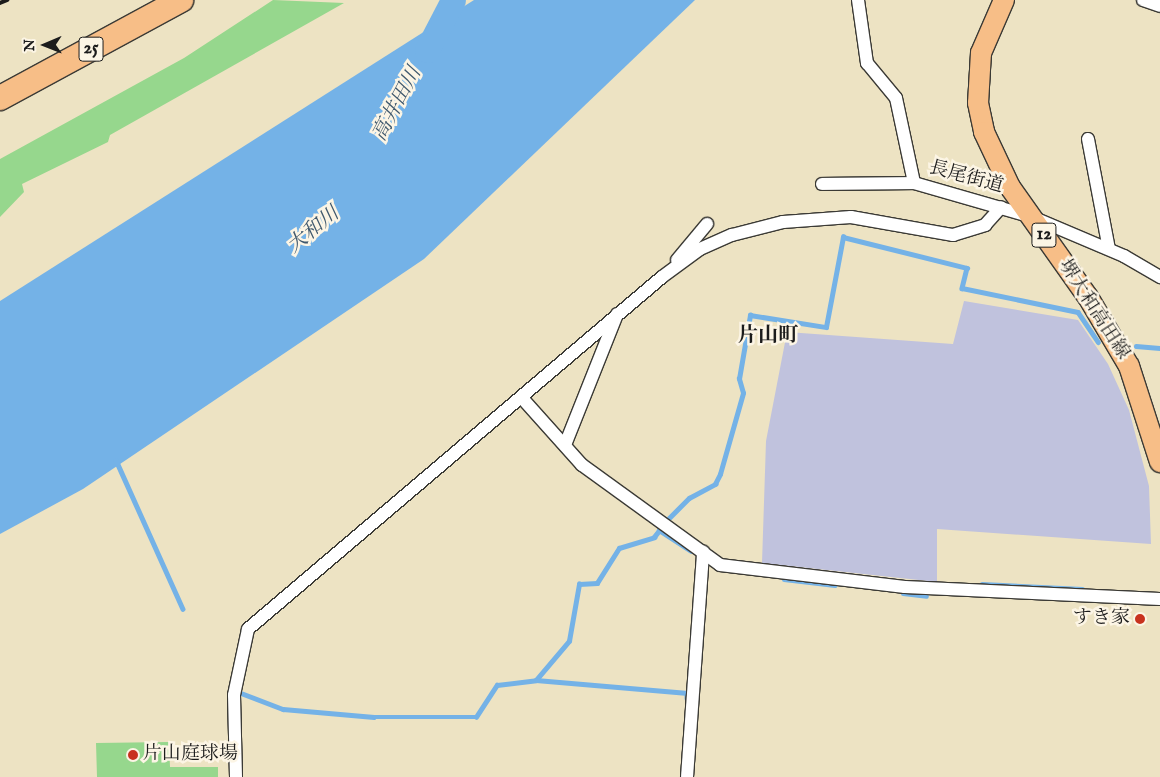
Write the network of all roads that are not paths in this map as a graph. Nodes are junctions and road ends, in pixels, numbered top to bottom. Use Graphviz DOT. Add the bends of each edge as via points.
graph roads {
  1 [pos="181,0"];
  2 [pos="858,0"];
  3 [pos="1004,0"];
  4 [pos="1143,0"];
  5 [pos="1160,6"];
  6 [pos="0,98"];
  7 [pos="1088,139"];
  8 [pos="914,183"];
  9 [pos="822,184"];
  10 [pos="1001,207"];
  11 [pos="1032,217"];
  12 [pos="708,224"];
  13 [pos="1109,250"];
  14 [pos="662,277"];
  15 [pos="1160,277"];
  16 [pos="618,312"];
  17 [pos="522,398"];
  18 [pos="565,445"];
  19 [pos="1160,462"];
  20 [pos="703,552"];
  21 [pos="1160,599"];
  22 [pos="236,777"];
  23 [pos="687,777"];
  1 -- 6 [label="highway, 25"];
  2 -- 8 [label="street, 長尾街道" via="867,63 896,98"];
  3 -- 11 [label="main road, 堺大和高田線 / 12" via="981,53 978,103 995,160"];
  4 -- 5 [label="street"];
  7 -- 13 [label="street"];
  8 -- 9 [label="street"];
  8 -- 10 [label="street, 長尾街道"];
  10 -- 11 [label="street, 長尾街道"];
  10 -- 14 [label="street" via="984,225 953,235 851,217 784,222 732,234 700,249"];
  11 -- 13 [label="street, 長尾街道"];
  11 -- 19 [label="main road, 堺大和高田線 / 12" via="1130,366"];
  12 -- 14 [label="street"];
  13 -- 15 [label="street, 長尾街道"];
  14 -- 16 [label="street"];
  16 -- 17 [label="street"];
  16 -- 18 [label="street"];
  17 -- 18 [label="street"];
  17 -- 22 [label="street" via="248,629 234,695"];
  18 -- 20 [label="street" via="582,464"];
  20 -- 21 [label="street" via="720,565 905,587"];
  20 -- 23 [label="street"];
}
